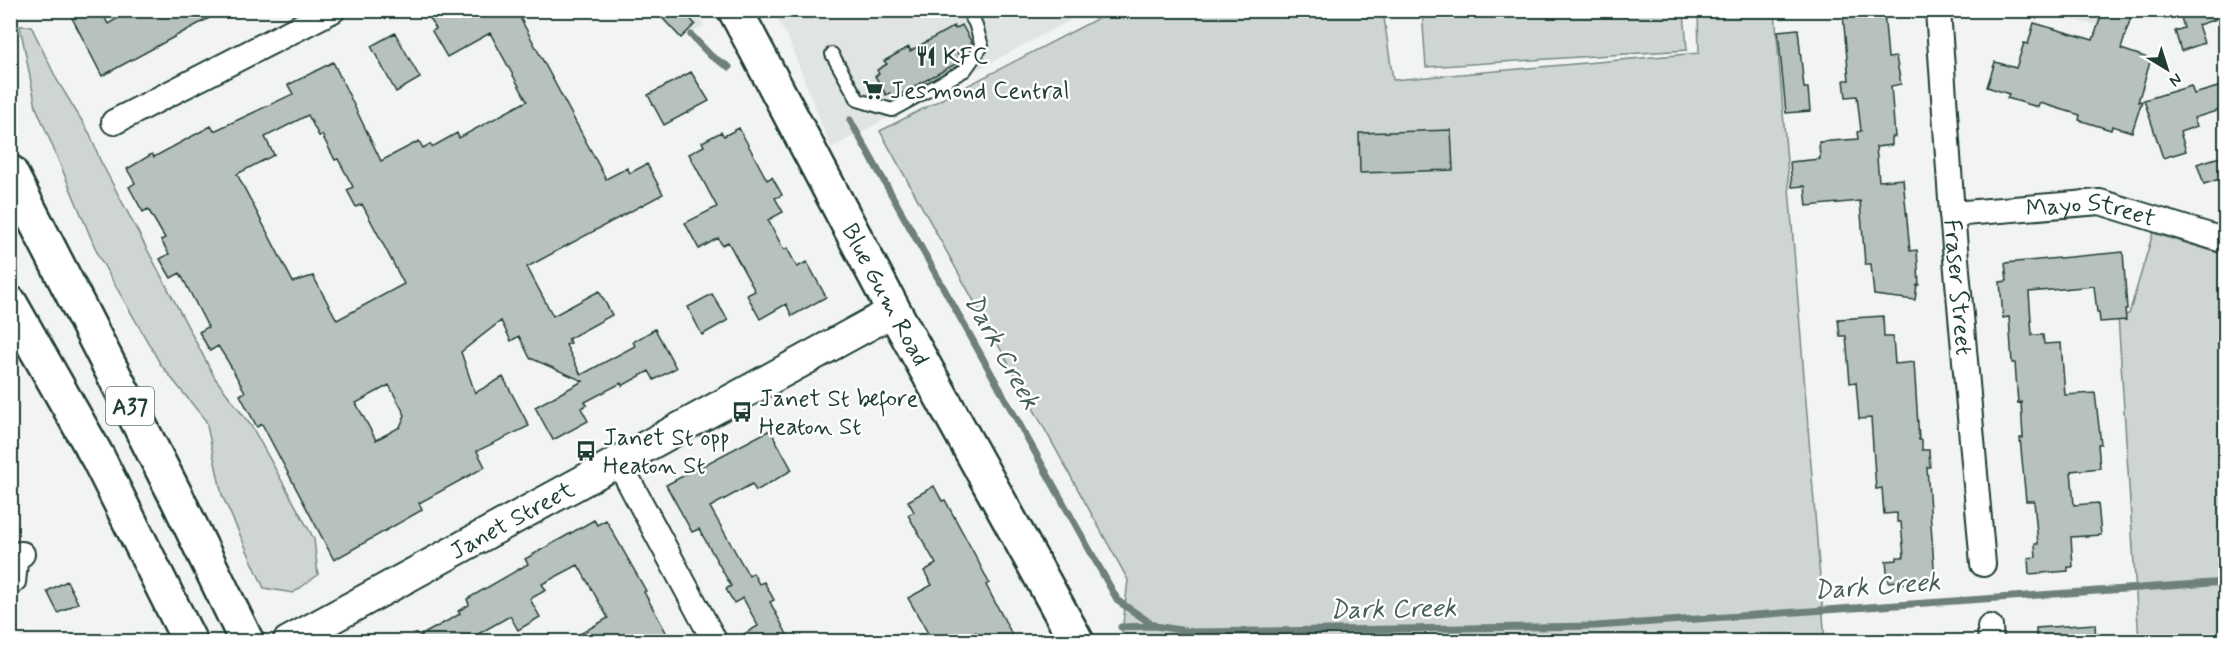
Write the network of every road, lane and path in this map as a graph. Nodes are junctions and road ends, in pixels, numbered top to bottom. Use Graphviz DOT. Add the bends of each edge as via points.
graph roads {
  1 [pos="333,10"];
  2 [pos="735,10"];
  3 [pos="967,10"];
  4 [pos="1938,10"];
  5 [pos="832,54"];
  6 [pos="114,122"];
  7 [pos="10,172"];
  8 [pos="1953,214"];
  9 [pos="2226,241"];
  10 [pos="10,303"];
  11 [pos="894,311"];
  12 [pos="618,461"];
  13 [pos="16,555"];
  14 [pos="1983,564"];
  15 [pos="10,591"];
  16 [pos="190,642"];
  17 [pos="248,642"];
  18 [pos="288,642"];
  19 [pos="715,642"];
  20 [pos="1077,642"];
  1 -- 6 [label="street"];
  2 -- 11 [label="main road, Blue Gum Road"];
  3 -- 5 [label="lane" via="982,46 965,70 892,111 858,100"];
  4 -- 8 [label="street, Fraser Street"];
  7 -- 17 [label="main road, A37"];
  8 -- 9 [label="street, Mayo Street" via="2100,202"];
  8 -- 14 [label="street, Fraser Street"];
  10 -- 16 [label="main road, A37" via="98,458"];
  11 -- 12 [label="street, Janet Street"];
  11 -- 20 [label="main road, Blue Gum Road"];
  12 -- 18 [label="street, Janet Street"];
  12 -- 19 [label="street"];
  13 -- 15 [label="lane" via="19,583"];
}
